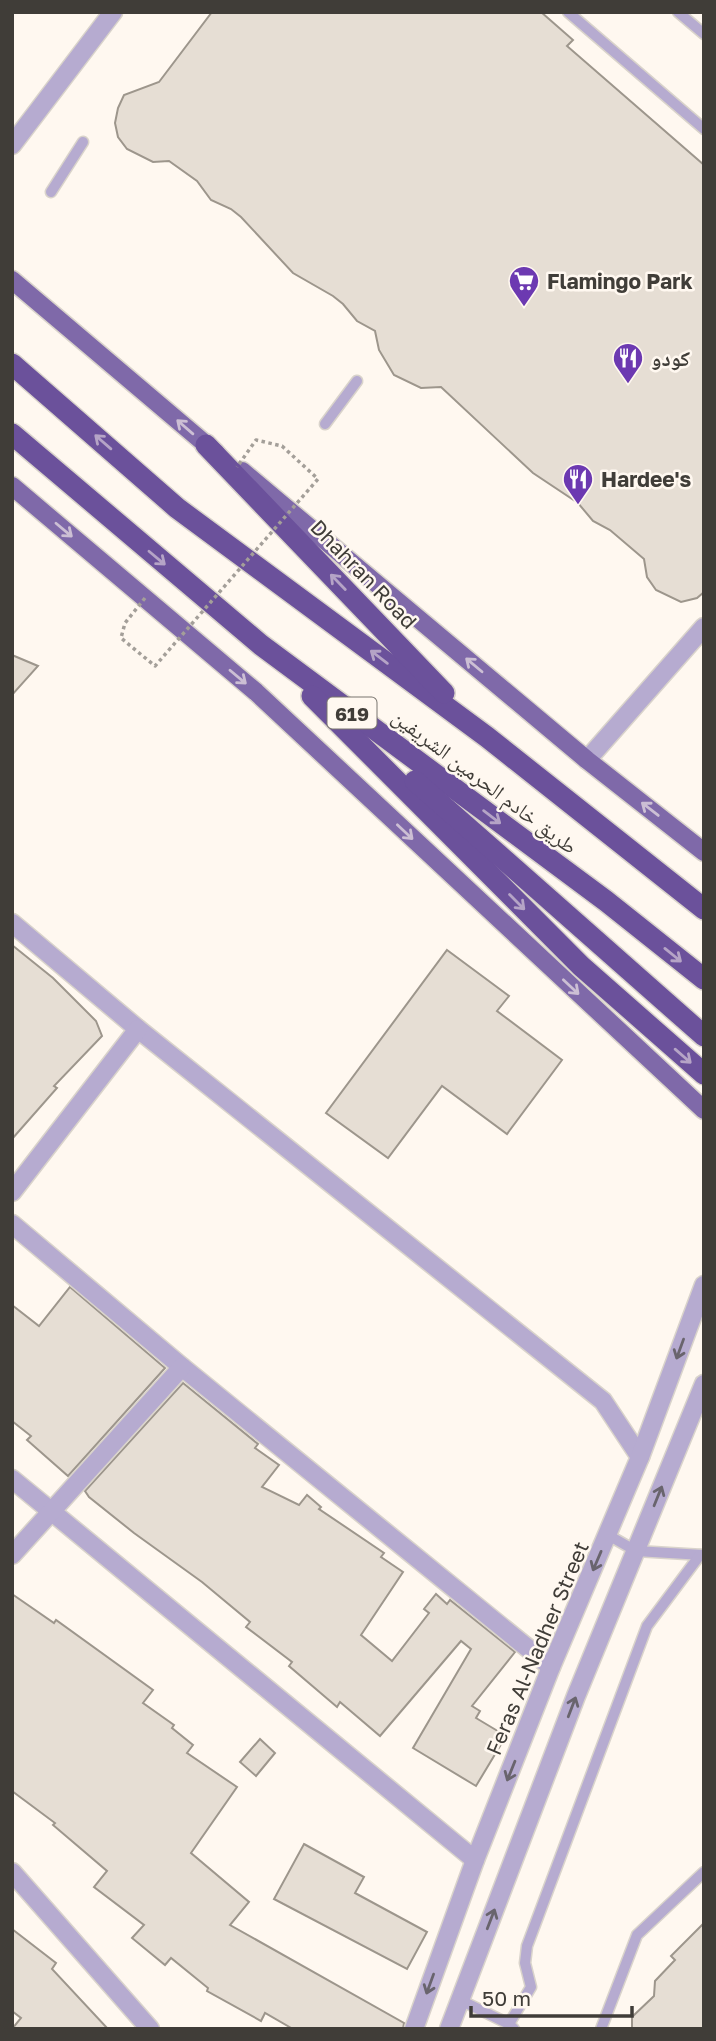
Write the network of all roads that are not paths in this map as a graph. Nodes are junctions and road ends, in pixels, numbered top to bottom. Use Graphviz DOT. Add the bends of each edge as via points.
graph roads {
  1 [pos="113,12"];
  2 [pos="568,12"];
  3 [pos="678,12"];
  4 [pos="704,34"];
  5 [pos="704,129"];
  6 [pos="83,142"];
  7 [pos="12,145"];
  8 [pos="51,192"];
  9 [pos="12,280"];
  10 [pos="12,364"];
  11 [pos="357,382"];
  12 [pos="325,424"];
  13 [pos="12,434"];
  14 [pos="206,445"];
  15 [pos="12,486"];
  16 [pos="704,627"];
  17 [pos="261,645"];
  18 [pos="487,737"];
  19 [pos="587,760"];
  20 [pos="704,852"];
  21 [pos="704,909"];
  22 [pos="12,923"];
  23 [pos="704,979"];
  24 [pos="138,1029"];
  25 [pos="704,1036"];
  26 [pos="704,1074"];
  27 [pos="700,1107"];
  28 [pos="704,1121"];
  29 [pos="12,1192"];
  30 [pos="12,1224"];
  31 [pos="704,1285"];
  32 [pos="182,1367"];
  33 [pos="704,1384"];
  34 [pos="640,1457"];
  35 [pos="12,1479"];
  36 [pos="50,1512"];
  37 [pos="608,1535"];
  38 [pos="636,1551"];
  39 [pos="12,1555"];
  40 [pos="702,1555"];
  41 [pos="551,1667"];
  42 [pos="475,1860"];
  43 [pos="12,1872"];
  44 [pos="704,1872"];
  45 [pos="460,2000"];
  46 [pos="511,2026"];
  47 [pos="150,2029"];
  48 [pos="414,2029"];
  49 [pos="449,2029"];
  50 [pos="601,2029"];
  1 -- 7 [label="street"];
  2 -- 5 [label="lane"];
  3 -- 4 [label="lane"];
  6 -- 8 [label="lane"];
  14 -- 9 [label="main road, one-way"];
  18 -- 10 [label="highway, طريق خادم الحرمين الشريفين, one-way" via="177,508"];
  11 -- 12 [label="lane"];
  13 -- 17 [label="highway, طريق خادم الحرمين الشريفين / 619, one-way"];
  18 -- 14 [label="highway, Dhahran Road, one-way"];
  19 -- 14 [label="main road, one-way"];
  15 -- 27 [label="main road, one-way" via="256,692"];
  16 -- 19 [label="street"];
  17 -- 23 [label="highway, طريق خادم الحرمين الشريفين / 619, one-way"];
  17 -- 25 [label="highway"];
  17 -- 26 [label="highway, one-way" via="581,966"];
  18 -- 21 [label="highway, طريق خادم الحرمين الشريفين"];
  20 -- 19 [label="main road, one-way"];
  22 -- 24 [label="street"];
  24 -- 29 [label="street"];
  24 -- 34 [label="street" via="603,1401"];
  27 -- 28 [label="street"];
  30 -- 32 [label="street"];
  31 -- 34 [label="street, Feras Al-Nadher Street, one-way"];
  32 -- 36 [label="street"];
  32 -- 41 [label="street"];
  38 -- 33 [label="street, one-way"];
  34 -- 37 [label="street, Feras Al-Nadher Street"];
  35 -- 36 [label="street"];
  36 -- 39 [label="street"];
  36 -- 42 [label="street"];
  37 -- 38 [label="lane"];
  37 -- 41 [label="street, Feras Al-Nadher Street, one-way"];
  38 -- 40 [label="lane"];
  45 -- 38 [label="street, one-way"];
  40 -- 46 [label="lane" via="646,1626 527,1946 525,1963 531,1987"];
  41 -- 42 [label="street, Feras Al-Nadher Street, one-way"];
  42 -- 48 [label="street, Feras Al-Nadher Street, one-way"];
  43 -- 47 [label="street"];
  44 -- 50 [label="lane" via="637,1936"];
  45 -- 46 [label="lane"];
  45 -- 49 [label="street"];
}
